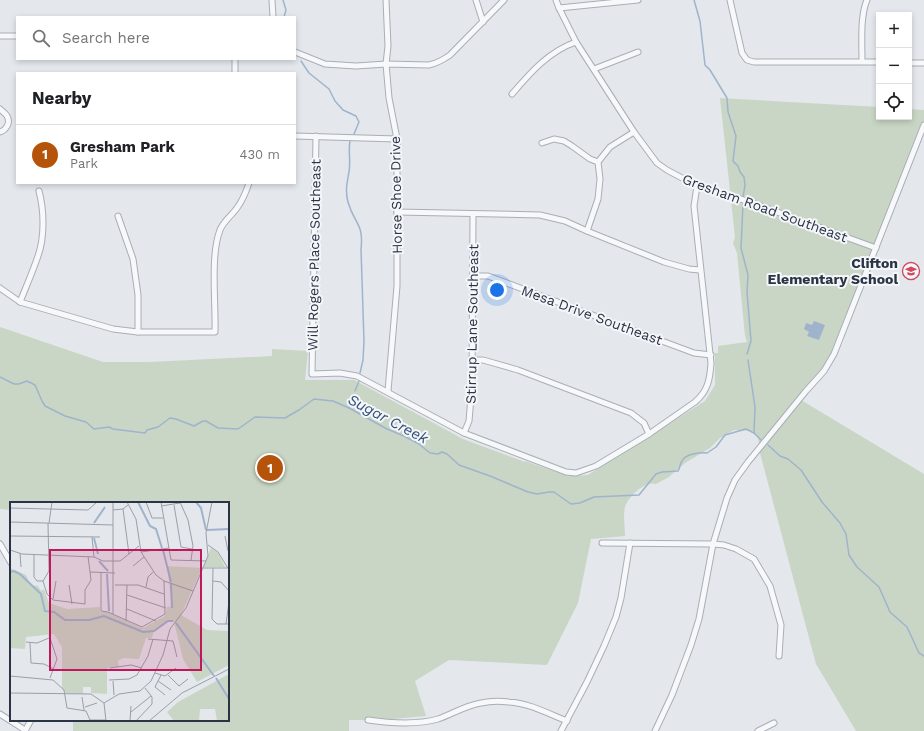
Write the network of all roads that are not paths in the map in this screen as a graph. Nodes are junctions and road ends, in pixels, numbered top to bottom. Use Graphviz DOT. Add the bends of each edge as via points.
graph roads {
  1 [pos="272,0"];
  2 [pos="386,0"];
  3 [pos="476,0"];
  4 [pos="504,0"];
  5 [pos="556,0"];
  6 [pos="638,0"];
  7 [pos="730,0"];
  8 [pos="866,0"];
  9 [pos="558,8"];
  10 [pos="273,16"];
  11 [pos="483,22"];
  12 [pos="0,36"];
  13 [pos="16,36"];
  14 [pos="576,42"];
  15 [pos="296,52"];
  16 [pos="638,52"];
  17 [pos="235,60"];
  18 [pos="862,61"];
  19 [pos="876,62"];
  20 [pos="912,63"];
  21 [pos="924,63"];
  22 [pos="386,64"];
  23 [pos="594,70"];
  24 [pos="235,72"];
  25 [pos="512,94"];
  26 [pos="0,109"];
  27 [pos="924,125"];
  28 [pos="0,132"];
  29 [pos="634,132"];
  30 [pos="296,136"];
  31 [pos="316,136"];
  32 [pos="397,139"];
  33 [pos="542,143"];
  34 [pos="598,162"];
  35 [pos="249,184"];
  36 [pos="697,186"];
  37 [pos="39,191"];
  38 [pos="397,212"];
  39 [pos="473,214"];
  40 [pos="118,216"];
  41 [pos="587,232"];
  42 [pos="876,248"];
  43 [pos="700,270"];
  44 [pos="473,276"];
  45 [pos="0,288"];
  46 [pos="20,302"];
  47 [pos="138,332"];
  48 [pos="711,355"];
  49 [pos="472,360"];
  50 [pos="388,391"];
  51 [pos="464,433"];
  52 [pos="649,434"];
  53 [pos="602,543"];
  54 [pos="630,543"];
  55 [pos="0,544"];
  56 [pos="713,544"];
  57 [pos="10,561"];
  58 [pos="779,656"];
  59 [pos="0,714"];
  60 [pos="368,720"];
  61 [pos="10,721"];
  62 [pos="10,721"];
  63 [pos="31,721"];
  64 [pos="567,721"];
  65 [pos="774,723"];
  66 [pos="25,731"];
  67 [pos="561,731"];
  68 [pos="655,731"];
  69 [pos="758,731"];
  1 -- 10 [label="street"];
  2 -- 22 [label="street, Horse Shoe Drive"];
  3 -- 11 [label="street"];
  4 -- 11 [label="street"];
  5 -- 9 [label="street, Gresham Road Southeast"];
  6 -- 9 [label="street"];
  7 -- 18 [label="street" via="742,53 747,60"];
  8 -- 18 [label="street" via="863,15"];
  9 -- 14 [label="street, Gresham Road Southeast"];
  11 -- 22 [label="street" via="441,62 429,65"];
  12 -- 13 [label="street"];
  14 -- 23 [label="street, Gresham Road Southeast"];
  14 -- 25 [label="street" via="564,46 548,57"];
  15 -- 22 [label="street" via="325,64"];
  16 -- 23 [label="street"];
  17 -- 24 [label="street"];
  18 -- 19 [label="street"];
  20 -- 21 [label="street"];
  22 -- 32 [label="street, Horse Shoe Drive"];
  23 -- 29 [label="street, Gresham Road Southeast"];
  26 -- 28 [label="street" via="8,121 8,127"];
  27 -- 42 [label="street"];
  29 -- 34 [label="street" via="610,147"];
  29 -- 36 [label="street, Gresham Road Southeast" via="657,163"];
  30 -- 31 [label="street"];
  31 -- 32 [label="street"];
  31 -- 50 [label="street, Will Rogers Place Southeast" via="312,374 340,373 357,376"];
  32 -- 38 [label="street, Horse Shoe Drive"];
  33 -- 34 [label="street" via="554,139 564,141"];
  34 -- 41 [label="street" via="598,199"];
  35 -- 47 [label="street" via="246,194 220,229 216,245 215,332"];
  36 -- 42 [label="street, Gresham Road Southeast" via="747,201"];
  36 -- 43 [label="street" via="694,206"];
  37 -- 46 [label="street" via="42,202 39,254"];
  38 -- 39 [label="street"];
  38 -- 50 [label="street, Horse Shoe Drive" via="397,286"];
  39 -- 41 [label="street" via="540,215 565,221"];
  39 -- 44 [label="street, Stirrup Lane Southeast"];
  40 -- 47 [label="street" via="133,259 138,295"];
  41 -- 43 [label="street" via="664,262 689,270"];
  42 -- 56 [label="street" via="834,354 824,371 735,480"];
  43 -- 48 [label="street"];
  44 -- 48 [label="street, Mesa Drive Southeast" via="488,276 694,353"];
  44 -- 49 [label="street, Stirrup Lane Southeast"];
  45 -- 46 [label="street"];
  46 -- 47 [label="street" via="114,329"];
  48 -- 52 [label="street" via="710,378 706,391"];
  49 -- 51 [label="street, Stirrup Lane Southeast" via="469,421"];
  49 -- 52 [label="street" via="495,362 631,413 644,423"];
  50 -- 51 [label="street"];
  51 -- 52 [label="street" via="547,466 576,473 596,466"];
  53 -- 54 [label="street"];
  54 -- 56 [label="street"];
  54 -- 64 [label="street" via="616,617"];
  55 -- 57 [label="street"];
  56 -- 58 [label="street" via="736,549 754,559 766,579 780,626"];
  56 -- 68 [label="street" via="699,619 691,645"];
  59 -- 61 [label="street"];
  60 -- 64 [label="street" via="393,723 429,721 480,703 495,701 528,705"];
  62 -- 66 [label="street"];
  63 -- 66 [label="street"];
  64 -- 67 [label="street"];
  65 -- 69 [label="street"];
}
